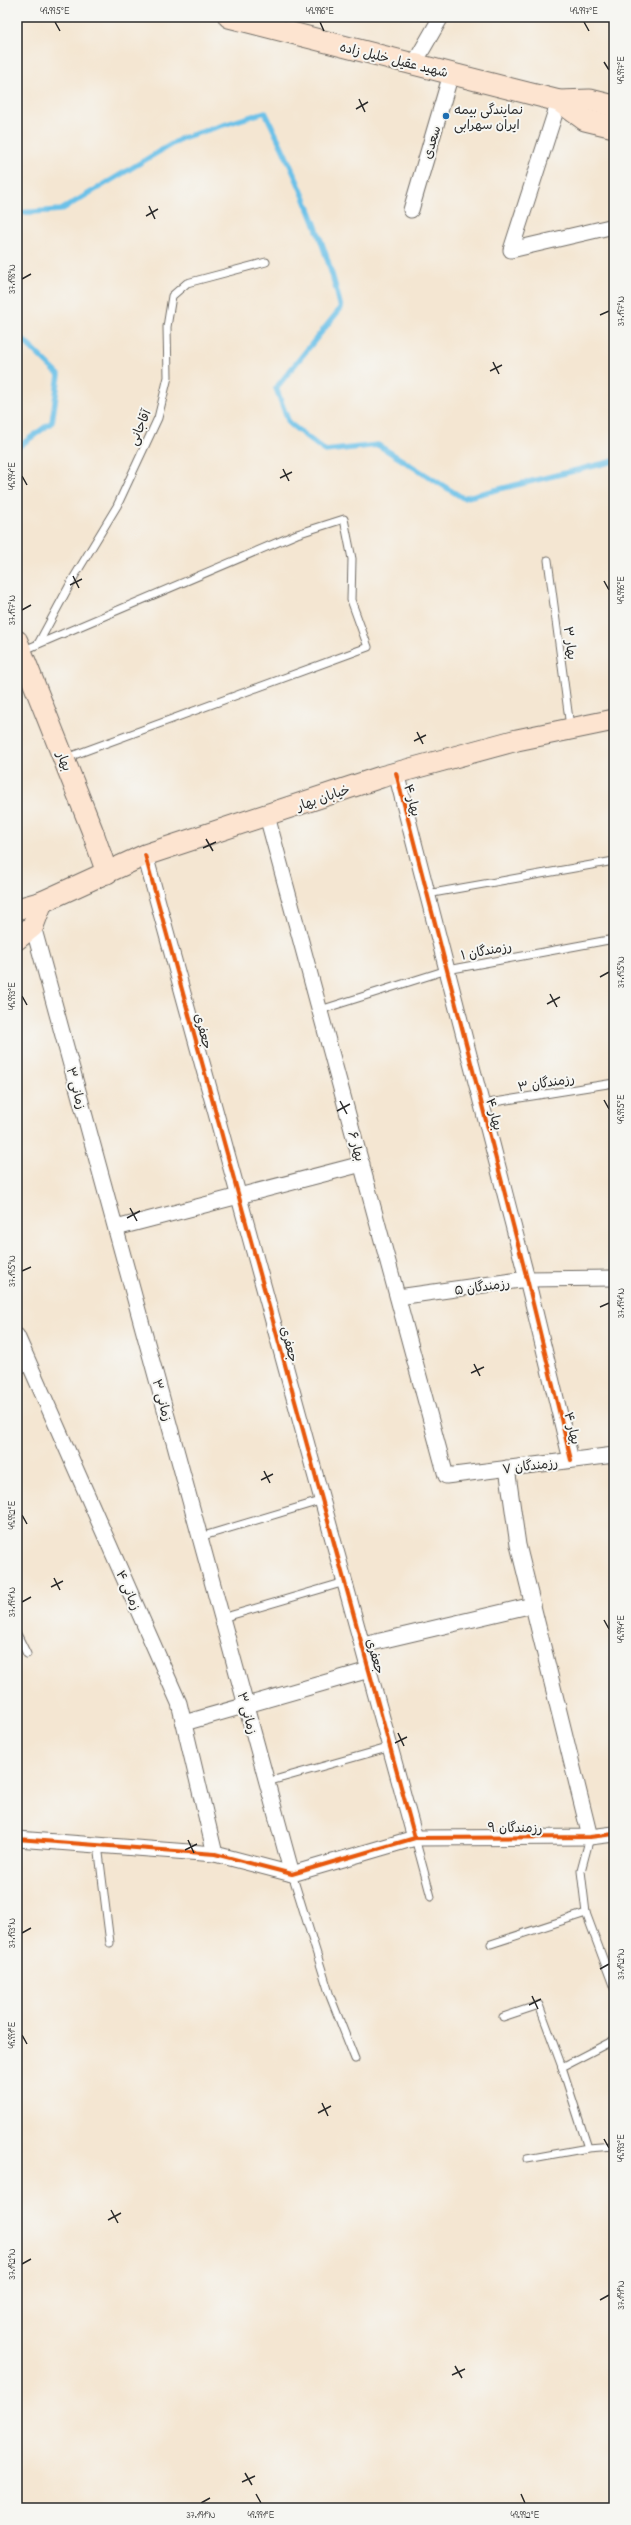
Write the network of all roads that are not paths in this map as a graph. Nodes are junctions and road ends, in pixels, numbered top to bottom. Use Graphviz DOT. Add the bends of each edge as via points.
graph roads {
  1 [pos="229,17"];
  2 [pos="441,17"];
  3 [pos="290,24"];
  4 [pos="414,64"];
  5 [pos="451,74"];
  6 [pos="559,101"];
  7 [pos="614,106"];
  8 [pos="614,127"];
  9 [pos="411,210"];
  10 [pos="614,226"];
  11 [pos="266,262"];
  12 [pos="548,560"];
  13 [pos="23,645"];
  14 [pos="614,720"];
  15 [pos="570,729"];
  16 [pos="64,759"];
  17 [pos="396,773"];
  18 [pos="267,816"];
  19 [pos="145,856"];
  20 [pos="614,861"];
  21 [pos="107,873"];
  22 [pos="427,894"];
  23 [pos="42,902"];
  24 [pos="17,909"];
  25 [pos="33,926"];
  26 [pos="17,939"];
  27 [pos="614,939"];
  28 [pos="447,970"];
  29 [pos="320,1010"];
  30 [pos="614,1083"];
  31 [pos="482,1104"];
  32 [pos="362,1164"];
  33 [pos="239,1195"];
  34 [pos="116,1228"];
  35 [pos="614,1278"];
  36 [pos="527,1279"];
  37 [pos="398,1298"];
  38 [pos="17,1336"];
  39 [pos="614,1454"];
  40 [pos="571,1460"];
  41 [pos="507,1468"];
  42 [pos="446,1476"];
  43 [pos="323,1500"];
  44 [pos="200,1536"];
  45 [pos="345,1582"];
  46 [pos="533,1605"];
  47 [pos="222,1618"];
  48 [pos="17,1634"];
  49 [pos="362,1646"];
  50 [pos="27,1654"];
  51 [pos="370,1670"];
  52 [pos="246,1706"];
  53 [pos="184,1723"];
  54 [pos="390,1747"];
  55 [pos="267,1782"];
  56 [pos="614,1834"];
  57 [pos="590,1837"];
  58 [pos="415,1838"];
  59 [pos="17,1839"];
  60 [pos="98,1845"];
  61 [pos="215,1854"];
  62 [pos="292,1874"];
  63 [pos="431,1897"];
  64 [pos="586,1913"];
  65 [pos="110,1943"];
  66 [pos="491,1944"];
  67 [pos="612,1976"];
  68 [pos="614,1988"];
  69 [pos="503,2017"];
  70 [pos="614,2040"];
  71 [pos="355,2059"];
  72 [pos="562,2067"];
  73 [pos="614,2146"];
  74 [pos="588,2148"];
  75 [pos="527,2159"];
  1 -- 3 [label="street, شهید عقیل خلیل زاده"];
  2 -- 4 [label="street"];
  3 -- 4 [label="street, شهید عقیل خلیل زاده"];
  4 -- 5 [label="street, شهید عقیل خلیل زاده"];
  5 -- 6 [label="street, شهید عقیل خلیل زاده"];
  5 -- 9 [label="street, سعدی"];
  6 -- 7 [label="street, شهید عقیل خلیل زاده" via="590,100"];
  6 -- 8 [label="street, شهید عقیل خلیل زاده" via="585,120"];
  6 -- 10 [label="street" via="512,250"];
  11 -- 13 [label="lane, آقاجانی" via="187,283 172,296 167,327 168,377 158,418 117,506 74,577"];
  12 -- 15 [label="lane, بهار ۳"];
  13 -- 16 [label="street, بهار"];
  13 -- 16 [label="lane" via="297,534 344,519 352,559 352,600 368,647"];
  14 -- 15 [label="street, خیابان بهار"];
  15 -- 17 [label="street, خیابان بهار" via="517,740"];
  16 -- 21 [label="street, بهار"];
  17 -- 18 [label="street, خیابان بهار"];
  17 -- 22 [label="street, بهار ۴"];
  18 -- 19 [label="street, خیابان بهار"];
  18 -- 29 [label="street, بهار ۶"];
  19 -- 21 [label="street, خیابان بهار"];
  19 -- 33 [label="street, جعفری"];
  20 -- 22 [label="lane"];
  21 -- 23 [label="street, خیابان بهار"];
  22 -- 28 [label="street, بهار ۴"];
  23 -- 24 [label="street, خیابان بهار"];
  23 -- 25 [label="street"];
  25 -- 26 [label="street"];
  25 -- 34 [label="street, زمانی ۳"];
  27 -- 28 [label="lane, رزمندگان ۱"];
  28 -- 29 [label="lane, رزمندگان ۱"];
  28 -- 31 [label="street, بهار ۴"];
  29 -- 32 [label="street, بهار ۶"];
  30 -- 31 [label="lane, رزمندگان ۳"];
  31 -- 36 [label="street, بهار ۴"];
  32 -- 33 [label="street"];
  32 -- 37 [label="street, بهار ۶"];
  33 -- 34 [label="street"];
  33 -- 43 [label="street, جعفری"];
  34 -- 44 [label="street, زمانی ۳"];
  35 -- 36 [label="street, رزمندگان ۵"];
  36 -- 37 [label="street, رزمندگان ۵"];
  36 -- 40 [label="street, بهار ۴"];
  37 -- 42 [label="street, بهار ۶"];
  38 -- 53 [label="street, زمانی ۴" via="179,1703"];
  39 -- 40 [label="street, رزمندگان ۷"];
  40 -- 41 [label="street, رزمندگان ۷"];
  41 -- 42 [label="street, رزمندگان ۷"];
  41 -- 46 [label="street" via="518,1545"];
  43 -- 44 [label="lane"];
  43 -- 45 [label="street, جعفری"];
  44 -- 47 [label="street, زمانی ۳"];
  45 -- 47 [label="lane"];
  45 -- 49 [label="street, جعفری"];
  46 -- 49 [label="street"];
  46 -- 57 [label="street"];
  47 -- 52 [label="street, زمانی ۳"];
  48 -- 50 [label="lane"];
  49 -- 51 [label="street, جعفری"];
  51 -- 52 [label="street"];
  51 -- 54 [label="street, جعفری"];
  52 -- 53 [label="street"];
  52 -- 55 [label="street, زمانی ۳"];
  53 -- 61 [label="street, زمانی ۴"];
  54 -- 55 [label="lane"];
  54 -- 58 [label="street, جعفری"];
  55 -- 62 [label="street, زمانی ۳"];
  56 -- 57 [label="street, رزمندگان ۹"];
  57 -- 58 [label="street, رزمندگان ۹"];
  57 -- 64 [label="lane" via="581,1871"];
  58 -- 62 [label="street, رزمندگان ۹"];
  58 -- 63 [label="lane"];
  59 -- 60 [label="street"];
  60 -- 61 [label="street"];
  60 -- 65 [label="lane"];
  61 -- 62 [label="street"];
  62 -- 71 [label="lane" via="330,1996"];
  64 -- 66 [label="lane"];
  64 -- 67 [label="lane"];
  67 -- 68 [label="lane"];
  69 -- 72 [label="lane" via="539,2005"];
  70 -- 72 [label="lane"];
  72 -- 74 [label="lane"];
  73 -- 74 [label="lane"];
  74 -- 75 [label="lane"];
}
